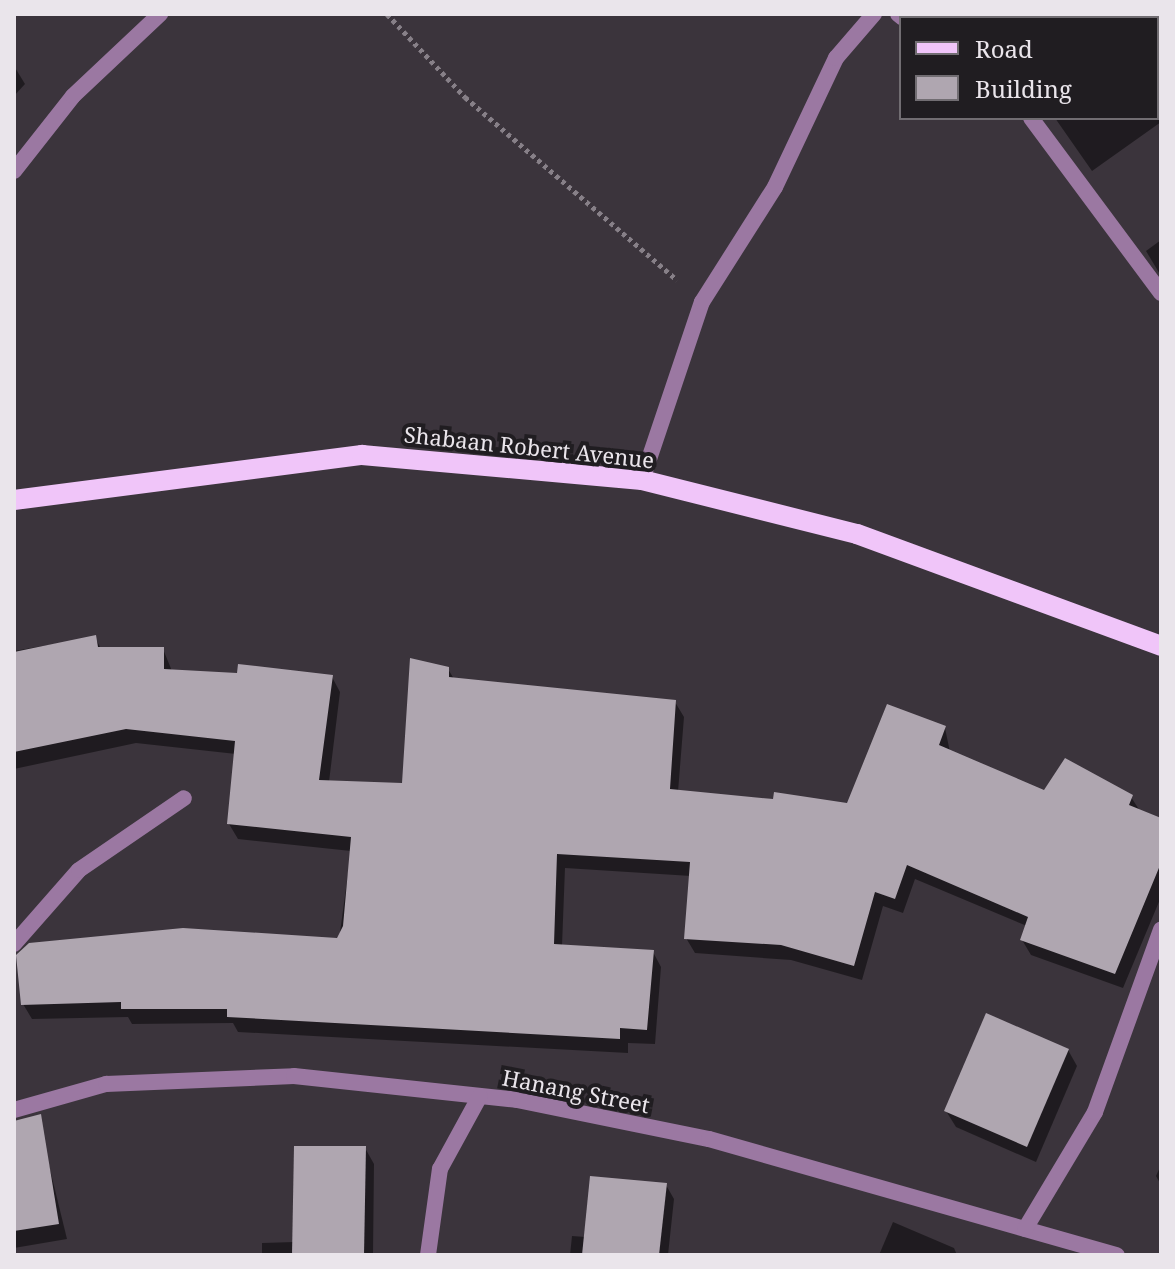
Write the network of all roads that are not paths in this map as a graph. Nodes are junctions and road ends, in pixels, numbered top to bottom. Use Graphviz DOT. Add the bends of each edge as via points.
graph roads {
  1 [pos="160,14"];
  2 [pos="874,14"];
  3 [pos="1032,120"];
  4 [pos="14,171"];
  5 [pos="1161,293"];
  6 [pos="642,480"];
  7 [pos="14,500"];
  8 [pos="1161,646"];
  9 [pos="184,798"];
  10 [pos="1161,930"];
  11 [pos="14,944"];
  12 [pos="480,1096"];
  13 [pos="14,1110"];
  14 [pos="1025,1229"];
  15 [pos="428,1255"];
  16 [pos="1117,1255"];
  1 -- 4 [label="street" via="73,96"];
  2 -- 6 [label="street" via="836,58 775,187 702,302"];
  3 -- 5 [label="street"];
  6 -- 7 [label="main road, Shabaan Robert Avenue" via="362,455"];
  6 -- 8 [label="main road, Shabaan Robert Avenue" via="857,534"];
  9 -- 11 [label="street" via="107,845"];
  10 -- 14 [label="street" via="1095,1112"];
  12 -- 13 [label="street, Hanang Street" via="294,1076 106,1084"];
  12 -- 14 [label="street, Hanang Street" via="709,1139"];
  12 -- 15 [label="street" via="440,1169"];
  14 -- 16 [label="street, Hanang Street"];
}
